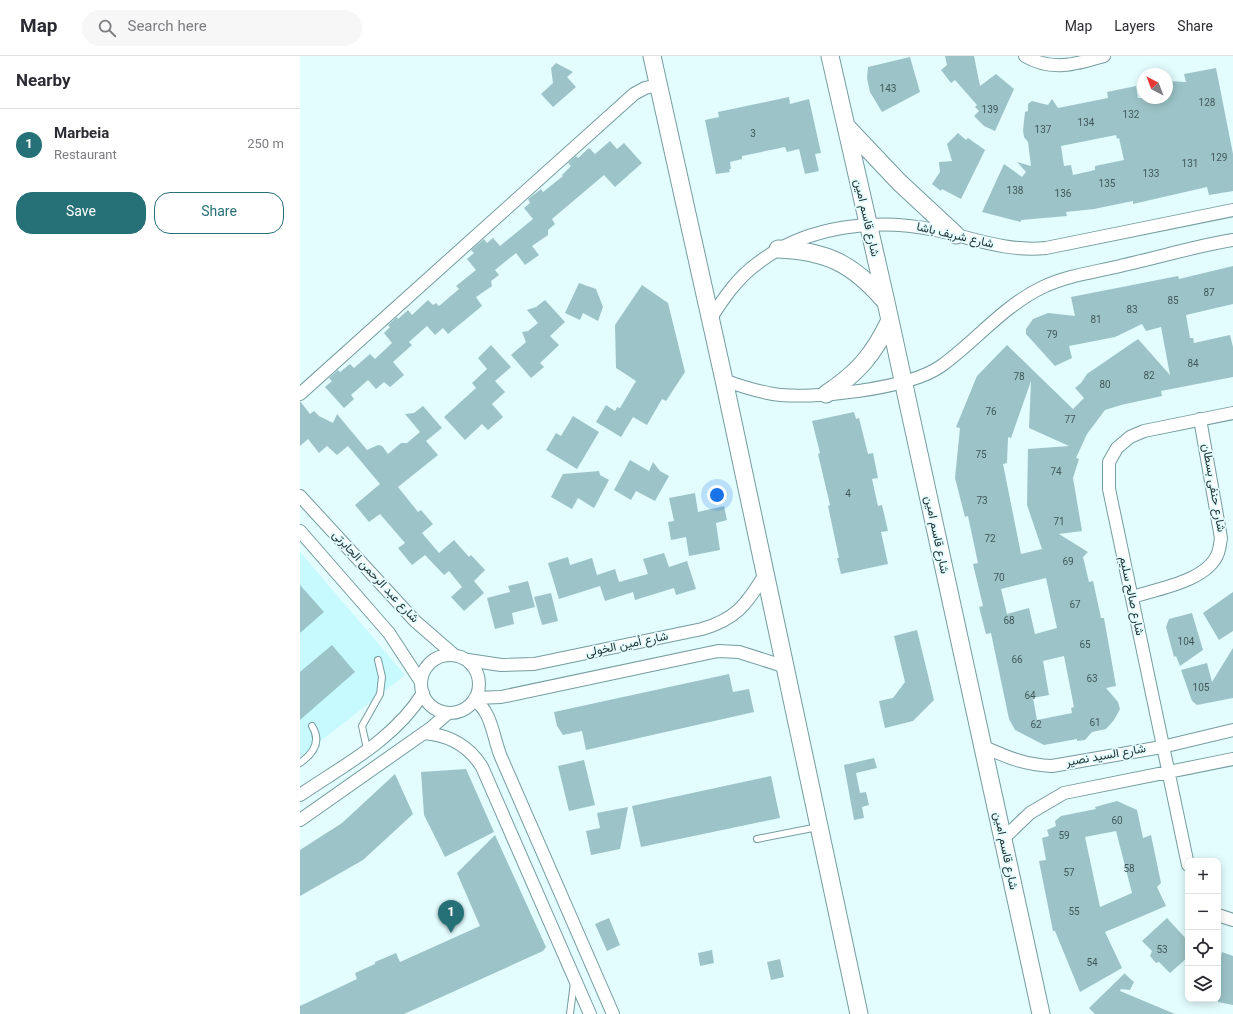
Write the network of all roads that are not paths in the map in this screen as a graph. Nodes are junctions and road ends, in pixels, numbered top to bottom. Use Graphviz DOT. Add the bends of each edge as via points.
graph roads {
  1 [pos="652,56"];
  2 [pos="830,56"];
  3 [pos="1025,56"];
  4 [pos="1104,56"];
  5 [pos="658,85"];
  6 [pos="846,125"];
  7 [pos="1233,210"];
  8 [pos="868,225"];
  9 [pos="956,235"];
  10 [pos="1233,240"];
  11 [pos="778,249"];
  12 [pos="886,302"];
  13 [pos="890,320"];
  14 [pos="709,321"];
  15 [pos="724,380"];
  16 [pos="903,382"];
  17 [pos="300,394"];
  18 [pos="826,394"];
  19 [pos="1233,413"];
  20 [pos="1200,419"];
  21 [pos="300,496"];
  22 [pos="300,531"];
  23 [pos="764,576"];
  24 [pos="1132,597"];
  25 [pos="453,654"];
  26 [pos="378,660"];
  27 [pos="468,660"];
  28 [pos="783,666"];
  29 [pos="422,688"];
  30 [pos="475,699"];
  31 [pos="448,713"];
  32 [pos="312,726"];
  33 [pos="1233,730"];
  34 [pos="424,733"];
  35 [pos="982,746"];
  36 [pos="1162,747"];
  37 [pos="367,749"];
  38 [pos="1233,759"];
  39 [pos="300,763"];
  40 [pos="1168,773"];
  41 [pos="300,795"];
  42 [pos="300,820"];
  43 [pos="818,827"];
  44 [pos="757,839"];
  45 [pos="1002,840"];
  46 [pos="1186,858"];
  47 [pos="1221,916"];
  48 [pos="1233,920"];
  49 [pos="574,978"];
  50 [pos="570,1014"];
  51 [pos="590,1014"];
  52 [pos="613,1014"];
  53 [pos="859,1014"];
  54 [pos="1041,1014"];
  1 -- 5 [label="main road"];
  2 -- 6 [label="main road, شارع قاسم امين"];
  3 -- 4 [label="street" via="1037,63 1057,66"];
  5 -- 14 [label="main road"];
  5 -- 17 [label="street" via="634,94"];
  6 -- 8 [label="main road, شارع قاسم امين"];
  6 -- 9 [label="main road" via="899,182"];
  7 -- 9 [label="street, شارع شريف باشا" via="1027,250 980,243"];
  8 -- 9 [label="street, شارع شريف باشا" via="912,226"];
  8 -- 11 [label="street, شارع شريف باشا" via="808,237"];
  8 -- 12 [label="main road, شارع قاسم امين"];
  10 -- 16 [label="street" via="1070,277 1044,286 1020,299 994,319 939,368"];
  11 -- 12 [label="main road" via="803,250 827,256 870,283"];
  11 -- 14 [label="street, شارع شريف باشا" via="738,280 722,299"];
  12 -- 13 [label="main road, شارع قاسم امين"];
  13 -- 16 [label="main road, شارع قاسم امين"];
  13 -- 18 [label="main road" via="865,363 847,380"];
  14 -- 15 [label="main road"];
  15 -- 18 [label="street" via="748,389 774,394"];
  15 -- 23 [label="main road"];
  16 -- 18 [label="street"];
  16 -- 35 [label="main road, شارع قاسم امين"];
  19 -- 20 [label="street, شارع صالح سليم"];
  20 -- 24 [label="street, شارع حنفى بسطان" via="1221,538 1218,554 1211,565 1198,576"];
  20 -- 24 [label="street, شارع صالح سليم" via="1144,431 1130,437 1116,448 1109,462 1109,489"];
  21 -- 25 [label="street, شارع عبد الرحمن الجابرتى" via="415,621"];
  22 -- 29 [label="street, شارع عبد الرحمن الجابرتى" via="389,634"];
  23 -- 27 [label="street, شارع أمين الخولى" via="738,612 721,623 702,629 534,664 501,665"];
  23 -- 28 [label="main road"];
  24 -- 36 [label="street, شارع صالح سليم"];
  25 -- 27 [label="street"];
  25 -- 29 [label="street" via="440,656 429,664 422,675"];
  26 -- 37 [label="lane" via="382,677 380,694 362,726"];
  27 -- 30 [label="street" via="479,678 480,685"];
  28 -- 30 [label="street, شارع أمين الخولى" via="744,653 718,651 501,697"];
  28 -- 43 [label="main road"];
  29 -- 31 [label="street" via="432,707"];
  29 -- 37 [label="street" via="402,721"];
  30 -- 31 [label="street" via="465,708"];
  30 -- 52 [label="street" via="487,714 499,753"];
  31 -- 34 [label="street"];
  32 -- 39 [label="lane" via="316,746"];
  33 -- 36 [label="street, شارع السيد نصير"];
  34 -- 42 [label="street"];
  34 -- 49 [label="street" via="458,742 472,753 482,767"];
  35 -- 36 [label="street, شارع السيد نصير" via="1017,762 1052,766"];
  35 -- 45 [label="main road, شارع قاسم امين"];
  36 -- 40 [label="street, شارع صالح سليم"];
  37 -- 41 [label="street"];
  38 -- 40 [label="street"];
  40 -- 45 [label="street" via="1064,793 1030,813"];
  40 -- 46 [label="street, شارع صالح سليم"];
  43 -- 44 [label="lane"];
  43 -- 53 [label="main road"];
  45 -- 54 [label="main road, شارع قاسم امين"];
  47 -- 48 [label="street"];
  49 -- 50 [label="lane"];
  49 -- 51 [label="street"];
}
